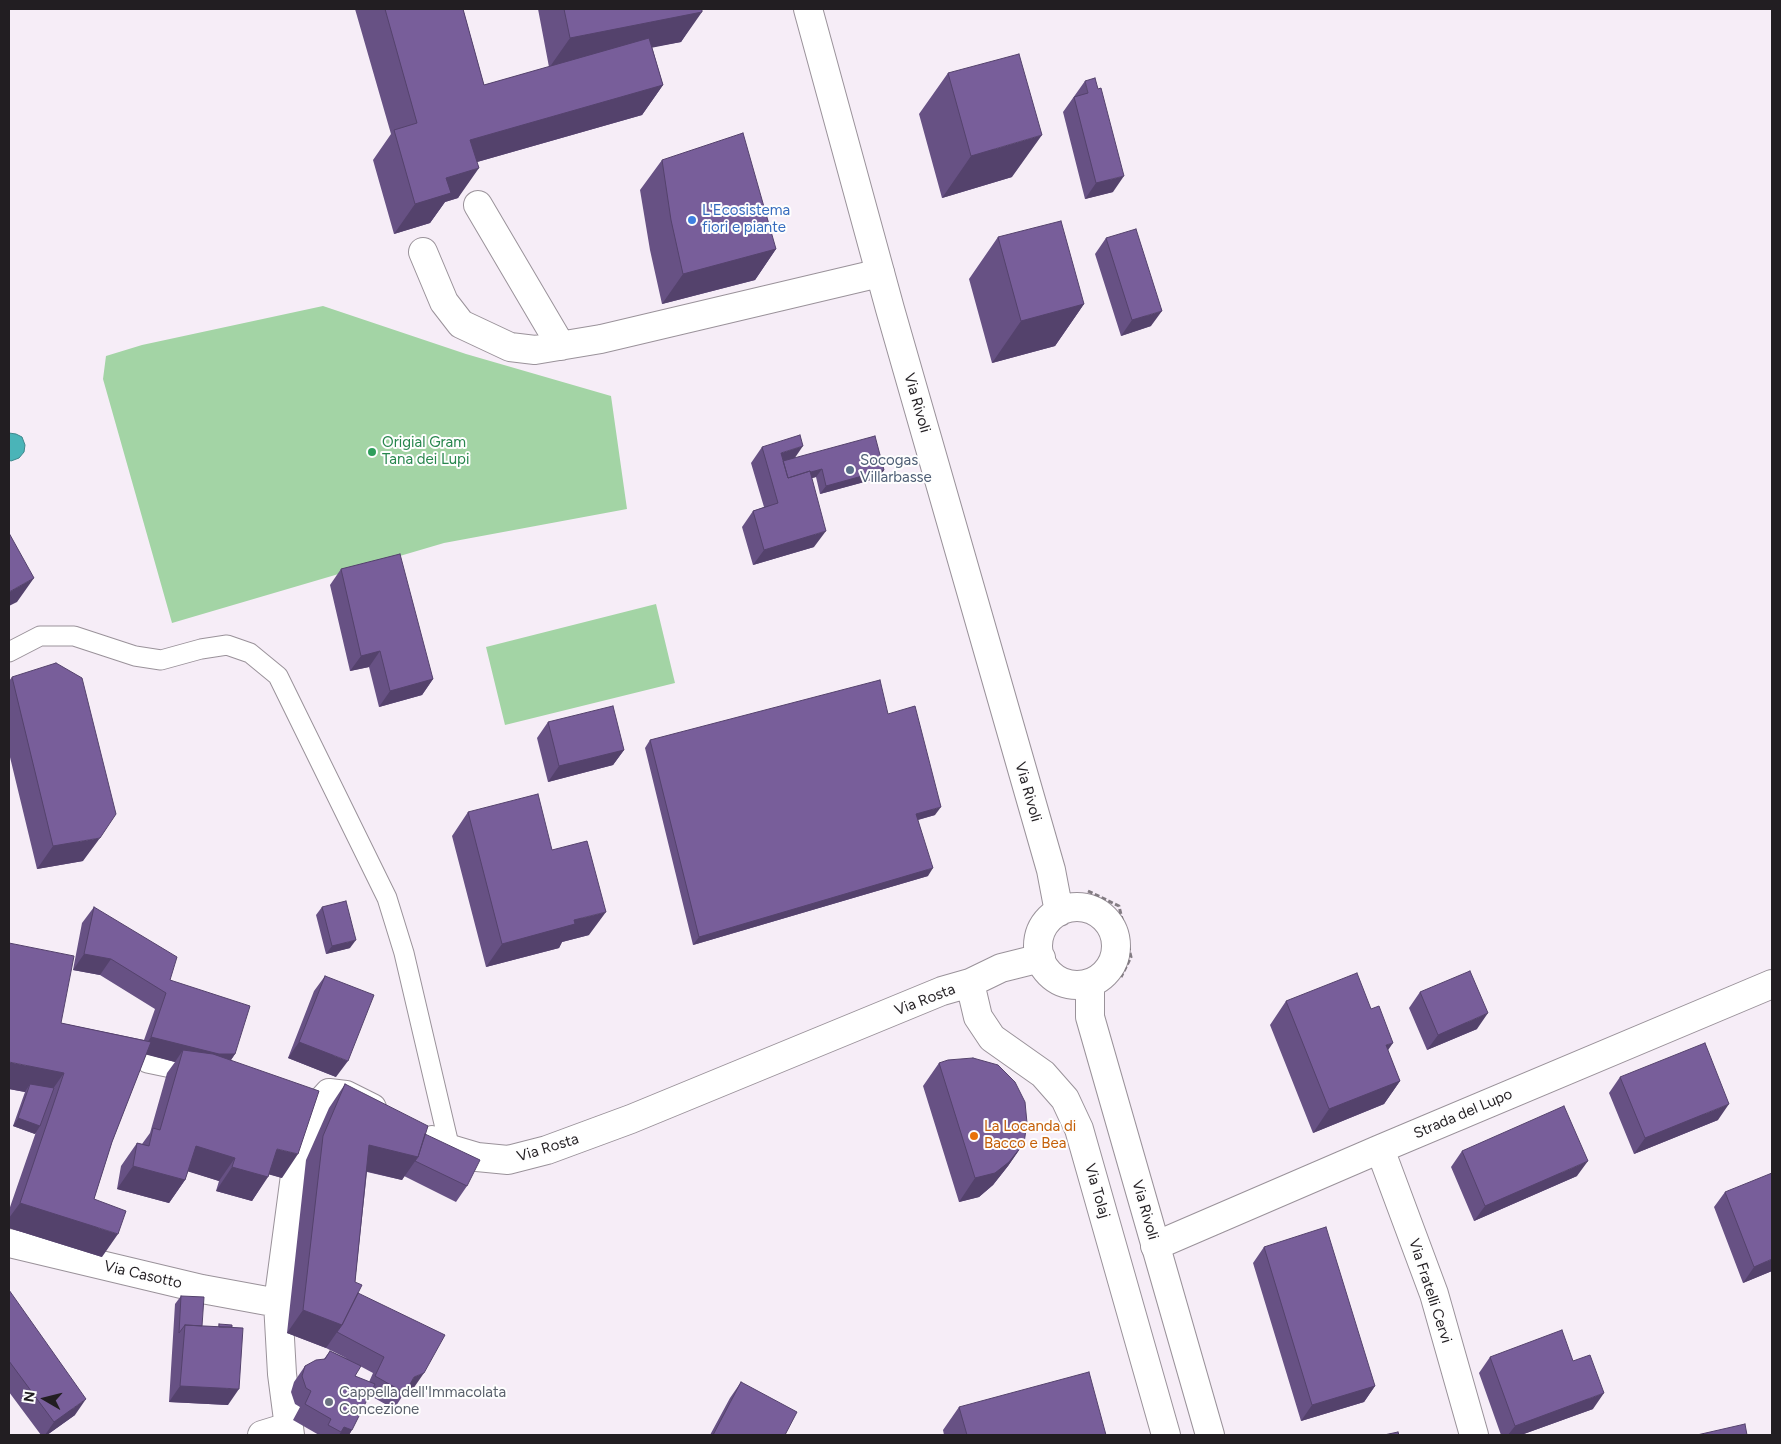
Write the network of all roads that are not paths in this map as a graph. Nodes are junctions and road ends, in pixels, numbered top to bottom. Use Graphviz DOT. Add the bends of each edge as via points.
graph roads {
  1 [pos="808,9"];
  2 [pos="478,205"];
  3 [pos="423,252"];
  4 [pos="880,273"];
  5 [pos="561,346"];
  6 [pos="9,652"];
  7 [pos="1059,912"];
  8 [pos="1040,958"];
  9 [pos="1090,982"];
  10 [pos="970,983"];
  11 [pos="1772,984"];
  12 [pos="147,1063"];
  13 [pos="213,1077"];
  14 [pos="450,1149"];
  15 [pos="1380,1149"];
  16 [pos="9,1243"];
  17 [pos="1155,1246"];
  18 [pos="278,1302"];
  19 [pos="289,1431"];
  20 [pos="262,1435"];
  21 [pos="1166,1435"];
  22 [pos="1210,1435"];
  23 [pos="1474,1435"];
  1 -- 4 [label="street, Via Rivoli"];
  2 -- 5 [label="street"];
  3 -- 5 [label="street" via="444,302 461,324 510,347 535,350"];
  4 -- 5 [label="street"];
  4 -- 7 [label="street, Via Rivoli" via="1050,870"];
  6 -- 14 [label="lane" via="40,636 74,636 135,656 161,660 227,645 250,653 278,676 388,898"];
  7 -- 8 [label="street" via="1041,931"];
  7 -- 9 [label="street" via="1071,907 1085,907 1107,920 1114,932 1116,944 1112,962 1101,976"];
  8 -- 9 [label="street" via="1055,978 1078,985"];
  8 -- 10 [label="street, Via Rosta" via="1001,968"];
  9 -- 17 [label="street, Via Rivoli" via="1090,1017"];
  10 -- 14 [label="street, Via Rosta" via="942,991 631,1119 547,1150 508,1160 477,1157"];
  10 -- 21 [label="street, Via Tolaj" via="978,1017 992,1038 1043,1074 1065,1099 1079,1129"];
  11 -- 15 [label="street, Strada del Lupo"];
  12 -- 13 [label="lane"];
  14 -- 18 [label="street, Via Rosta" via="346,1095 330,1093 312,1100 311,1121 296,1168"];
  15 -- 17 [label="street, Strada del Lupo"];
  15 -- 23 [label="street, Via Fratelli Cervi" via="1434,1294"];
  16 -- 18 [label="street, Via Casotto" via="202,1289"];
  17 -- 22 [label="street, Via Rivoli"];
  18 -- 19 [label="street, Via Rosta"];
  19 -- 20 [label="street"];
}
